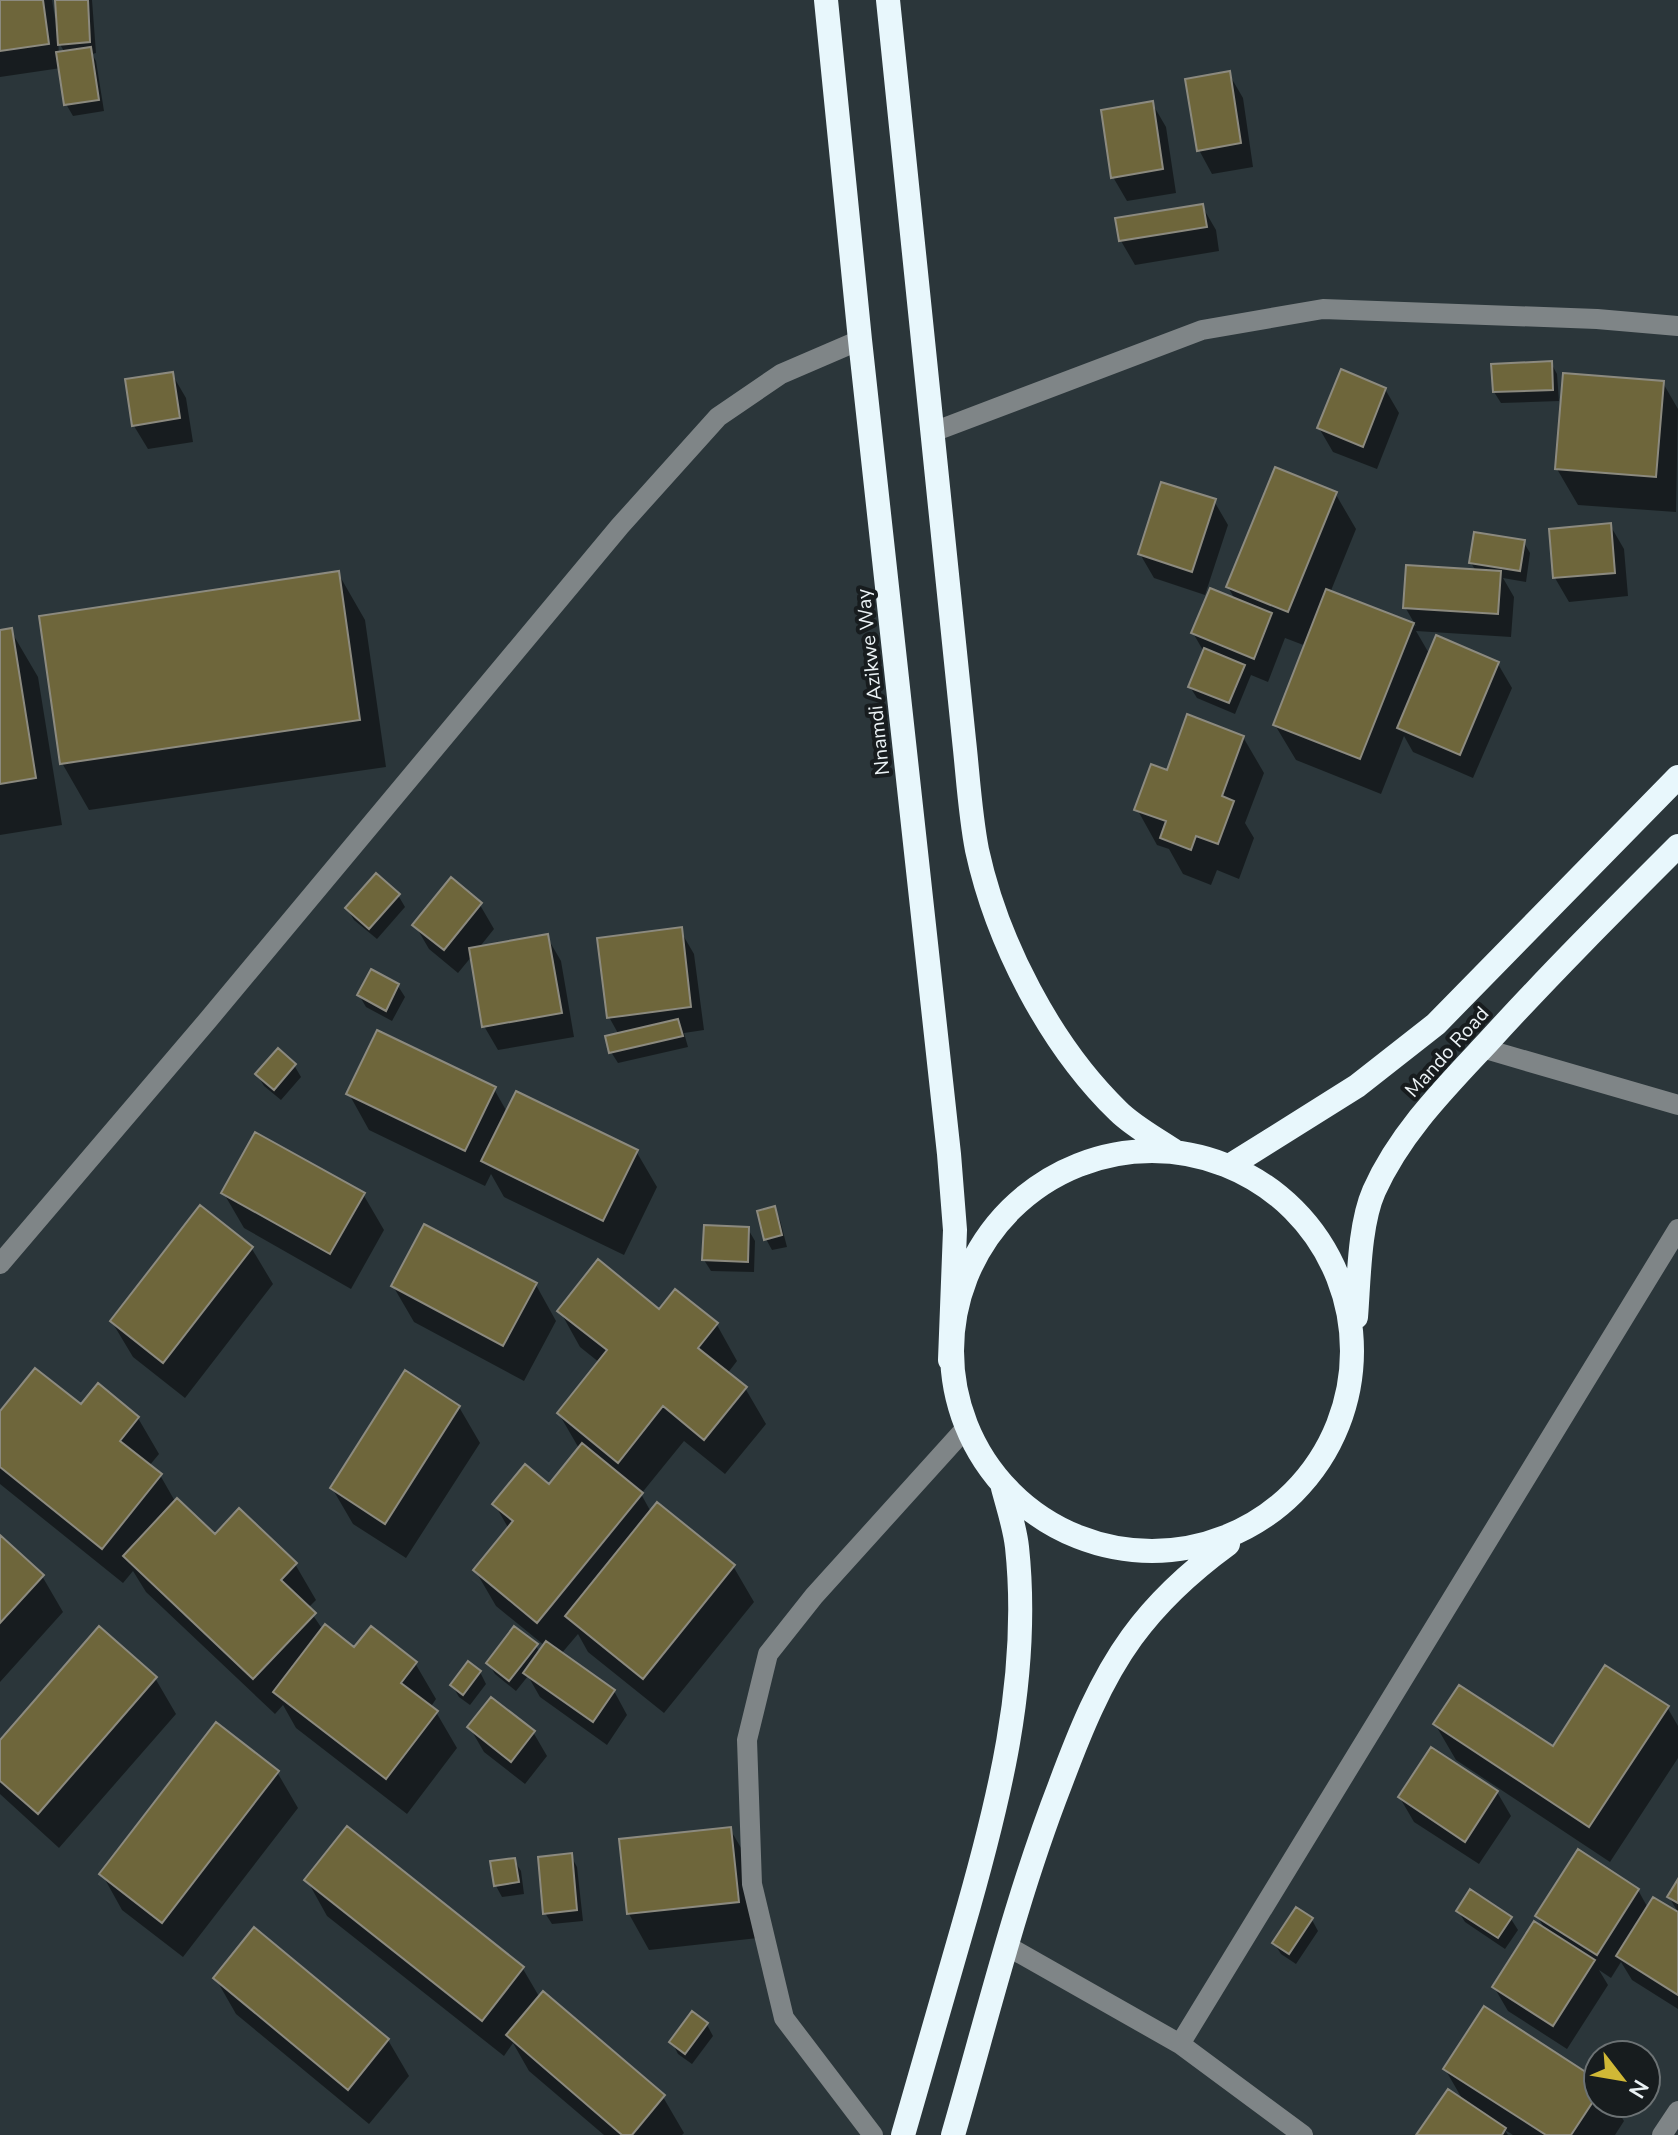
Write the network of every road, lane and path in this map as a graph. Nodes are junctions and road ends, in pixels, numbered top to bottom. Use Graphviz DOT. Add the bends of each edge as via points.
graph roads {
  1 [pos="826,0"];
  2 [pos="888,0"];
  3 [pos="1678,326"];
  4 [pos="860,340"];
  5 [pos="933,432"];
  6 [pos="1678,777"];
  7 [pos="1678,846"];
  8 [pos="1482,1048"];
  9 [pos="1678,1105"];
  10 [pos="1173,1150"];
  11 [pos="1231,1165"];
  12 [pos="1678,1229"];
  13 [pos="0,1264"];
  14 [pos="1353,1343"];
  15 [pos="950,1360"];
  16 [pos="965,1429"];
  17 [pos="1003,1488"];
  18 [pos="1259,1521"];
  19 [pos="1007,1946"];
  20 [pos="1180,2044"];
  21 [pos="1678,2111"];
  22 [pos="873,2135"];
  23 [pos="903,2135"];
  24 [pos="953,2135"];
  25 [pos="1303,2135"];
  26 [pos="1662,2135"];
  1 -- 4 [label="highway, Nnamdi Azikwe Way"];
  2 -- 5 [label="highway"];
  3 -- 5 [label="street" via="1323,309 1202,330"];
  4 -- 13 [label="street" via="781,374 718,417 620,526"];
  4 -- 15 [label="highway, Nnamdi Azikwe Way" via="949,1154 955,1230"];
  5 -- 10 [label="highway" via="977,849 999,927 1029,991 1071,1056 1119,1113"];
  6 -- 11 [label="highway, Mando Road" via="1436,1024 1357,1086"];
  7 -- 8 [label="highway, Mando Road"];
  8 -- 9 [label="street"];
  8 -- 14 [label="highway, Mando Road" via="1398,1145 1373,1194 1361,1252"];
  10 -- 11 [label="highway"];
  10 -- 15 [label="highway" via="1105,1155 1041,1183 991,1230 960,1291"];
  11 -- 14 [label="highway" via="1294,1207 1303,1219 1337,1269"];
  12 -- 20 [label="street"];
  14 -- 18 [label="highway, Mando Road" via="1343,1412 1318,1462"];
  15 -- 16 [label="highway"];
  16 -- 17 [label="highway"];
  16 -- 22 [label="street" via="768,1654 747,1740 752,1884 784,2018"];
  17 -- 18 [label="highway" via="1058,1530 1125,1552 1195,1548"];
  17 -- 23 [label="highway" via="1017,1544 1020,1599 1009,1745 991,1830"];
  18 -- 19 [label="highway" via="1166,1595 1098,1693 1035,1849"];
  19 -- 20 [label="street"];
  19 -- 24 [label="highway"];
  20 -- 25 [label="street"];
  21 -- 26 [label="street"];
}
